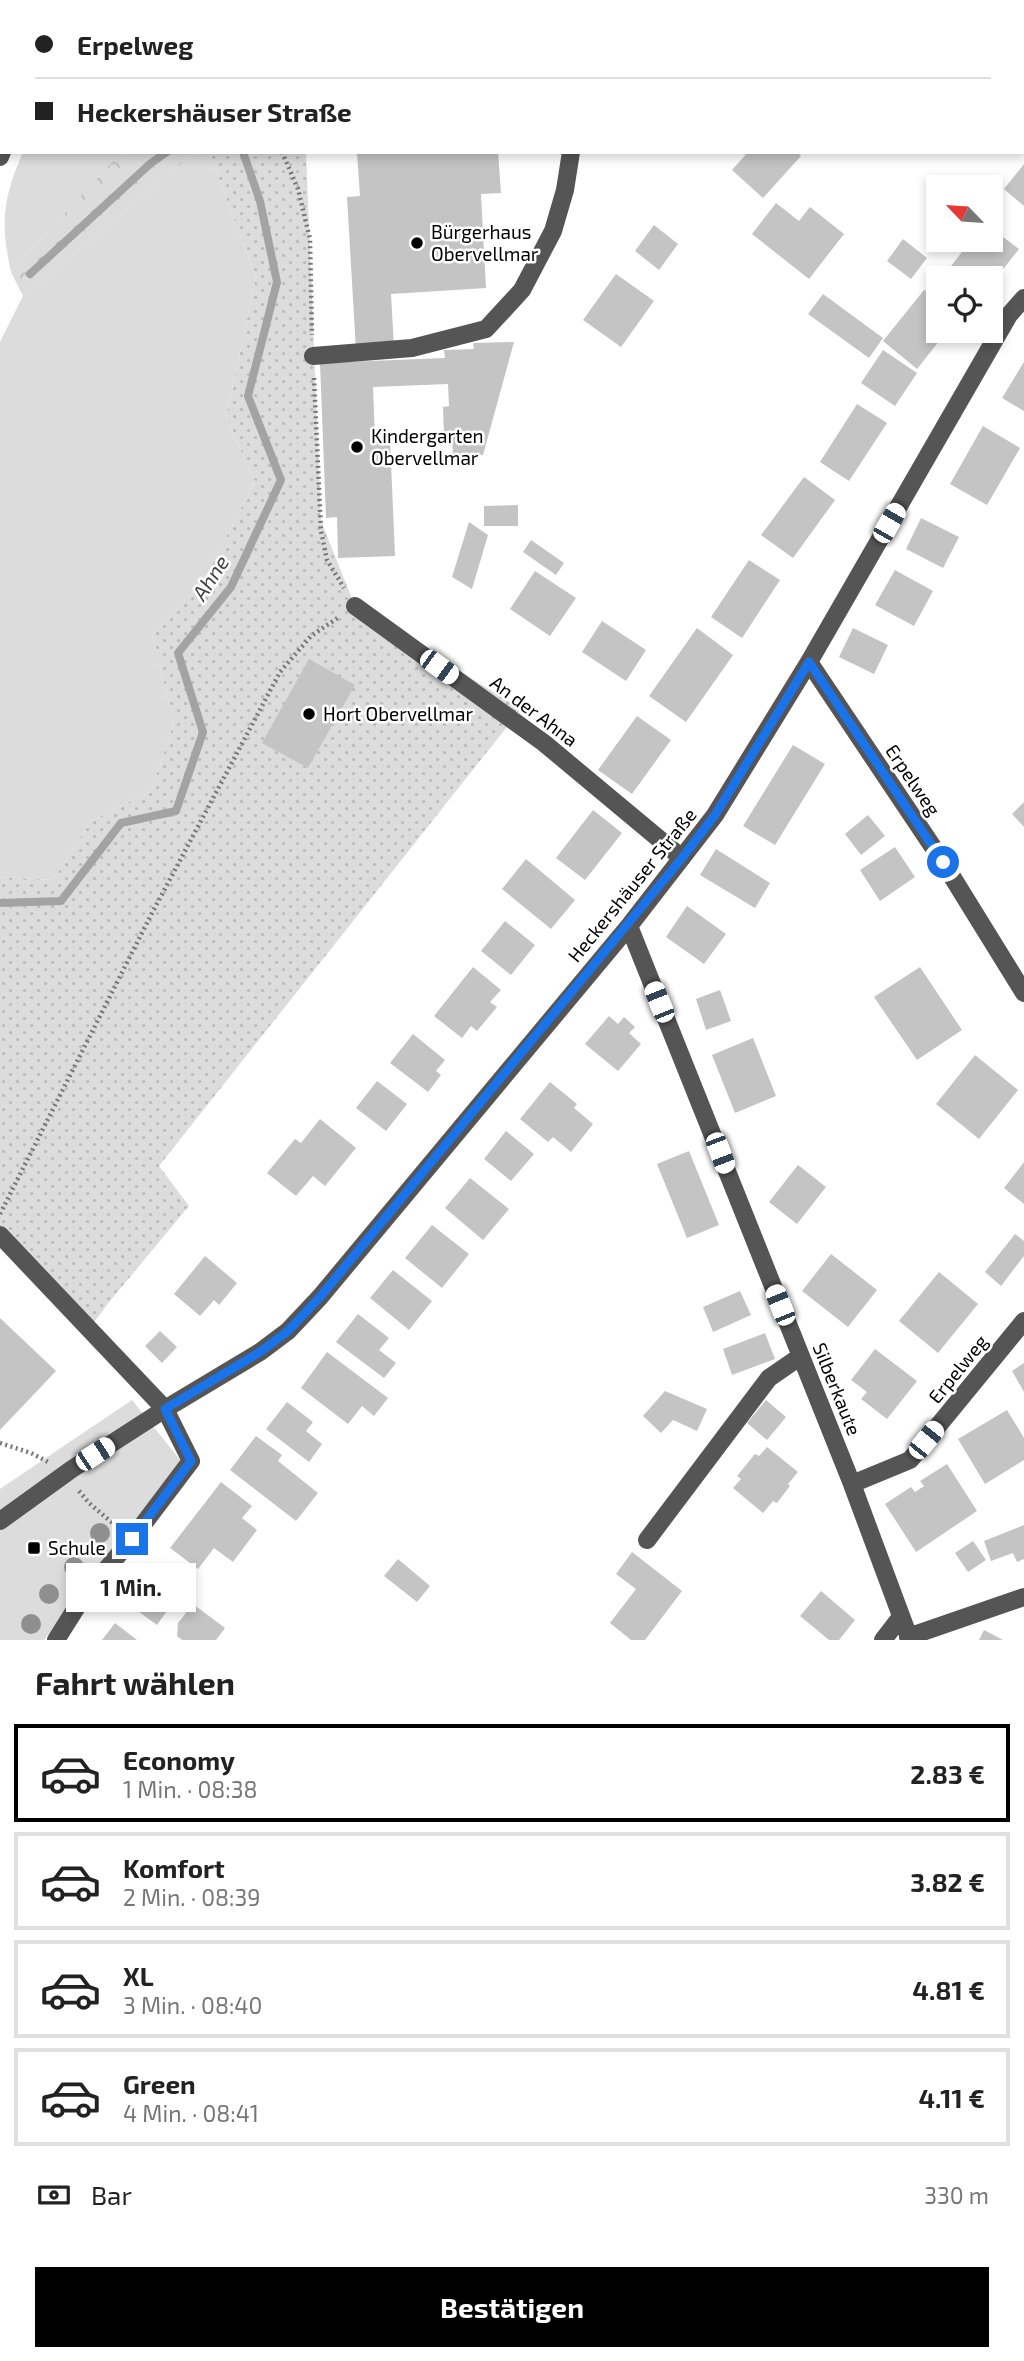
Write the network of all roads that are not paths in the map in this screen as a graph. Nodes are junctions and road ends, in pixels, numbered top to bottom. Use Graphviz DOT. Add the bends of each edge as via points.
graph roads {
  1 [pos="571,154"];
  2 [pos="1024,298"];
  3 [pos="313,356"];
  4 [pos="355,606"];
  5 [pos="809,662"];
  6 [pos="682,858"];
  7 [pos="629,926"];
  8 [pos="1024,993"];
  9 [pos="0,1235"];
  10 [pos="1024,1321"];
  11 [pos="801,1356"];
  12 [pos="165,1409"];
  13 [pos="852,1484"];
  14 [pos="0,1521"];
  15 [pos="647,1540"];
  16 [pos="1024,1597"];
  17 [pos="901,1618"];
  18 [pos="909,1638"];
  19 [pos="56,1640"];
  20 [pos="883,1640"];
  1 -- 3 [label="street" via="553,231 522,290 486,328 412,348"];
  2 -- 5 [label="street, Heckershäuser Straße" via="1009,315"];
  4 -- 6 [label="street, An der Ahna" via="544,743"];
  5 -- 6 [label="street, Heckershäuser Straße" via="715,815"];
  5 -- 8 [label="street, Erpelweg"];
  6 -- 7 [label="street, Heckershäuser Straße"];
  7 -- 11 [label="street, Silberkaute"];
  7 -- 12 [label="street, Heckershäuser Straße" via="288,1331"];
  9 -- 12 [label="street"];
  10 -- 13 [label="street, Erpelweg" via="910,1460"];
  11 -- 13 [label="street, Silberkaute"];
  11 -- 15 [label="street" via="769,1378"];
  12 -- 14 [label="street, Heckershäuser Straße"];
  12 -- 19 [label="street" via="191,1461 85,1594"];
  13 -- 17 [label="street, Silberkaute"];
  16 -- 18 [label="street, Silberkaute"];
  17 -- 18 [label="street, Silberkaute"];
  17 -- 20 [label="street"];
}
